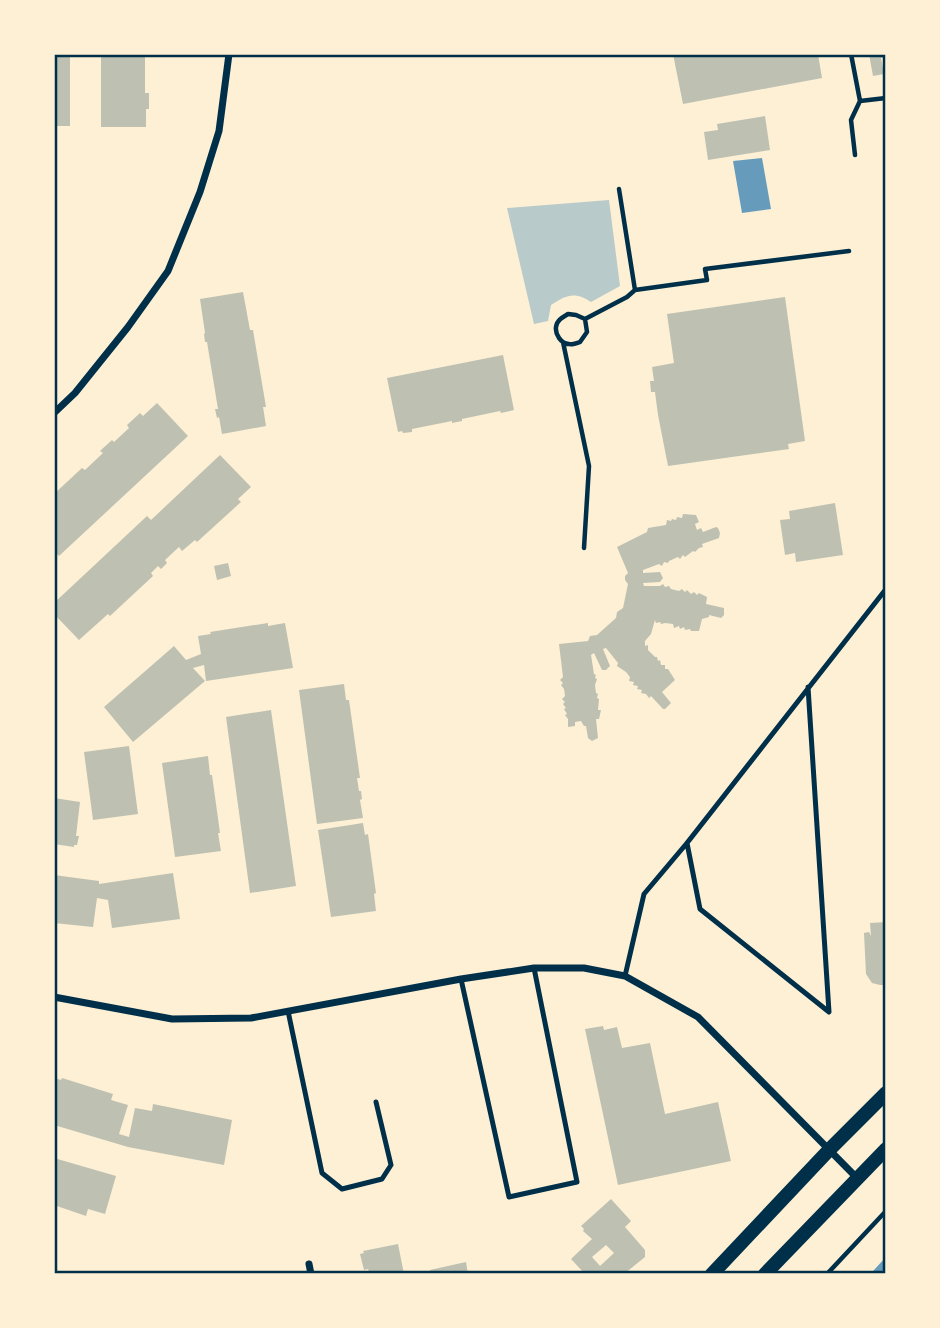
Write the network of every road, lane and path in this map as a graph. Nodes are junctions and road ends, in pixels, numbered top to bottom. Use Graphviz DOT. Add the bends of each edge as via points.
graph roads {
  1 [pos="229,54"];
  2 [pos="851,54"];
  3 [pos="886,98"];
  4 [pos="860,101"];
  5 [pos="855,155"];
  6 [pos="620,189"];
  7 [pos="849,251"];
  8 [pos="635,290"];
  9 [pos="585,319"];
  10 [pos="563,342"];
  11 [pos="54,413"];
  12 [pos="584,548"];
  13 [pos="886,589"];
  14 [pos="808,687"];
  15 [pos="687,843"];
  16 [pos="534,968"];
  17 [pos="625,976"];
  18 [pos="461,979"];
  19 [pos="54,997"];
  20 [pos="288,1011"];
  21 [pos="886,1093"];
  22 [pos="376,1102"];
  23 [pos="886,1149"];
  24 [pos="829,1150"];
  25 [pos="856,1178"];
  26 [pos="886,1211"];
  27 [pos="309,1264"];
  28 [pos="311,1274"];
  29 [pos="712,1274"];
  30 [pos="765,1274"];
  31 [pos="827,1274"];
  1 -- 11 [label="street" via="219,131 168,271 106,356"];
  2 -- 4 [label="path"];
  3 -- 4 [label="path"];
  4 -- 5 [label="path" via="851,120"];
  6 -- 8 [label="path"];
  7 -- 8 [label="path" via="705,269 707,280"];
  8 -- 9 [label="path"];
  9 -- 10 [label="path" via="587,332 580,342"];
  9 -- 10 [label="path" via="568,314 560,319 557,335"];
  10 -- 12 [label="path" via="589,466"];
  13 -- 14 [label="lane"];
  14 -- 15 [label="lane"];
  14 -- 15 [label="lane" via="829,1012 699,909"];
  15 -- 17 [label="lane" via="644,894"];
  16 -- 17 [label="street" via="584,968"];
  16 -- 18 [label="street"];
  16 -- 18 [label="lane" via="577,1182 509,1198"];
  17 -- 24 [label="street" via="698,1017"];
  18 -- 20 [label="street"];
  19 -- 20 [label="street" via="172,1018 251,1018"];
  20 -- 22 [label="lane" via="322,1173 342,1189 382,1179 391,1165"];
  21 -- 24 [label="main road"];
  23 -- 25 [label="main road"];
  24 -- 25 [label="street"];
  24 -- 29 [label="main road"];
  25 -- 30 [label="main road"];
  26 -- 31 [label="path"];
  27 -- 28 [label="street"];
}
